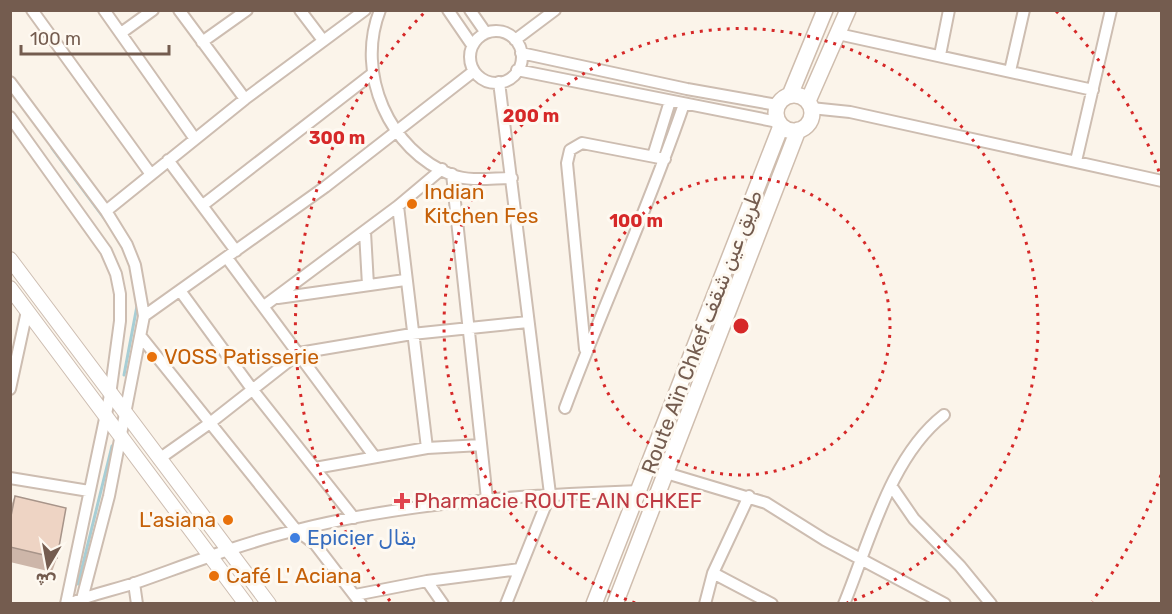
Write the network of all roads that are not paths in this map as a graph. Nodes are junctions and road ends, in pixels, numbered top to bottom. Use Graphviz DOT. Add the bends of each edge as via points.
graph roads {
  1 [pos="32,10"];
  2 [pos="104,10"];
  3 [pos="153,10"];
  4 [pos="179,10"];
  5 [pos="247,10"];
  6 [pos="300,10"];
  7 [pos="365,10"];
  8 [pos="381,10"];
  9 [pos="448,10"];
  10 [pos="470,10"];
  11 [pos="555,10"];
  12 [pos="825,10"];
  13 [pos="848,10"];
  14 [pos="949,10"];
  15 [pos="1024,10"];
  16 [pos="1111,10"];
  17 [pos="121,33"];
  18 [pos="486,33"];
  19 [pos="838,34"];
  20 [pos="322,39"];
  21 [pos="515,40"];
  22 [pos="202,42"];
  23 [pos="472,45"];
  24 [pos="521,53"];
  25 [pos="940,55"];
  26 [pos="517,70"];
  27 [pos="474,71"];
  28 [pos="1010,71"];
  29 [pos="372,74"];
  30 [pos="10,82"];
  31 [pos="499,82"];
  32 [pos="1093,90"];
  33 [pos="790,95"];
  34 [pos="245,99"];
  35 [pos="670,101"];
  36 [pos="684,104"];
  37 [pos="810,104"];
  38 [pos="777,105"];
  39 [pos="10,117"];
  40 [pos="780,124"];
  41 [pos="798,130"];
  42 [pos="395,131"];
  43 [pos="195,139"];
  44 [pos="653,156"];
  45 [pos="665,159"];
  46 [pos="168,160"];
  47 [pos="1076,161"];
  48 [pos="447,172"];
  49 [pos="150,173"];
  50 [pos="512,178"];
  51 [pos="1161,181"];
  52 [pos="203,205"];
  53 [pos="398,206"];
  54 [pos="106,211"];
  55 [pos="364,232"];
  56 [pos="232,254"];
  57 [pos="10,259"];
  58 [pos="405,280"];
  59 [pos="368,285"];
  60 [pos="10,288"];
  61 [pos="181,292"];
  62 [pos="278,298"];
  63 [pos="264,306"];
  64 [pos="27,311"];
  65 [pos="144,316"];
  66 [pos="528,322"];
  67 [pos="469,329"];
  68 [pos="412,334"];
  69 [pos="142,338"];
  70 [pos="586,350"];
  71 [pos="299,353"];
  72 [pos="10,389"];
  73 [pos="252,389"];
  74 [pos="110,395"];
  75 [pos="565,408"];
  76 [pos="125,415"];
  77 [pos="944,415"];
  78 [pos="105,418"];
  79 [pos="210,423"];
  80 [pos="120,438"];
  81 [pos="482,444"];
  82 [pos="427,448"];
  83 [pos="374,456"];
  84 [pos="159,459"];
  85 [pos="315,468"];
  86 [pos="666,473"];
  87 [pos="10,478"];
  88 [pos="892,487"];
  89 [pos="89,491"];
  90 [pos="640,491"];
  91 [pos="550,494"];
  92 [pos="749,496"];
  93 [pos="487,499"];
  94 [pos="354,518"];
  95 [pos="296,530"];
  96 [pos="227,549"];
  97 [pos="210,556"];
  98 [pos="862,561"];
  99 [pos="520,569"];
  100 [pos="713,573"];
  101 [pos="428,581"];
  102 [pos="134,584"];
  103 [pos="358,599"];
  104 [pos="82,600"];
  105 [pos="67,603"];
  106 [pos="137,603"];
  107 [pos="246,603"];
  108 [pos="269,603"];
  109 [pos="443,603"];
  110 [pos="506,603"];
  111 [pos="594,603"];
  112 [pos="615,603"];
  113 [pos="705,603"];
  114 [pos="772,603"];
  115 [pos="844,603"];
  116 [pos="945,603"];
  117 [pos="991,603"];
  1 -- 49 [label="street"];
  2 -- 17 [label="street"];
  3 -- 17 [label="street"];
  4 -- 22 [label="street"];
  5 -- 22 [label="street"];
  6 -- 20 [label="street"];
  7 -- 20 [label="street"];
  8 -- 29 [label="street" via="375,28"];
  9 -- 23 [label="street"];
  10 -- 18 [label="street"];
  11 -- 21 [label="street"];
  12 -- 33 [label="main road"];
  13 -- 19 [label="main road"];
  14 -- 25 [label="street"];
  15 -- 28 [label="street"];
  16 -- 32 [label="street"];
  17 -- 43 [label="street"];
  18 -- 21 [label="street" via="500,31"];
  18 -- 23 [label="street"];
  19 -- 25 [label="street"];
  19 -- 37 [label="main road"];
  20 -- 34 [label="street"];
  21 -- 24 [label="street"];
  22 -- 34 [label="street"];
  23 -- 27 [label="street"];
  24 -- 26 [label="street"];
  24 -- 38 [label="street"];
  25 -- 28 [label="street"];
  26 -- 31 [label="street"];
  26 -- 35 [label="street"];
  27 -- 31 [label="street" via="487,81"];
  27 -- 42 [label="street"];
  28 -- 32 [label="street"];
  29 -- 42 [label="street" via="380,102"];
  29 -- 52 [label="street"];
  30 -- 54 [label="street"];
  31 -- 50 [label="street"];
  32 -- 47 [label="street"];
  33 -- 37 [label="main road" via="800,95"];
  33 -- 38 [label="main road"];
  34 -- 43 [label="street"];
  35 -- 36 [label="street"];
  35 -- 44 [label="street"];
  36 -- 40 [label="street"];
  36 -- 45 [label="street"];
  37 -- 41 [label="main road" via="810,121"];
  37 -- 47 [label="street"];
  38 -- 40 [label="main road"];
  39 -- 74 [label="street" via="91,228 116,274 120,321"];
  40 -- 41 [label="main road"];
  40 -- 90 [label="main road, Route Aïn Chkef طريق عين شقف"];
  41 -- 86 [label="main road, Route Aïn Chkef طريق عين شقف"];
  42 -- 48 [label="street" via="415,151"];
  42 -- 56 [label="street"];
  43 -- 46 [label="street"];
  44 -- 45 [label="street"];
  44 -- 70 [label="street" via="582,143 570,150 567,163"];
  45 -- 70 [label="street"];
  46 -- 49 [label="street"];
  46 -- 52 [label="street"];
  47 -- 51 [label="street"];
  48 -- 50 [label="street" via="480,179"];
  48 -- 53 [label="street"];
  48 -- 67 [label="street"];
  49 -- 54 [label="street"];
  50 -- 66 [label="street"];
  52 -- 56 [label="street"];
  53 -- 55 [label="street"];
  53 -- 58 [label="street"];
  54 -- 65 [label="street" via="135,265"];
  55 -- 59 [label="street"];
  55 -- 62 [label="street"];
  56 -- 61 [label="street"];
  56 -- 63 [label="street"];
  57 -- 74 [label="street"];
  58 -- 59 [label="street"];
  58 -- 68 [label="street"];
  59 -- 62 [label="street"];
  60 -- 64 [label="street"];
  61 -- 65 [label="street"];
  61 -- 73 [label="street"];
  62 -- 63 [label="street"];
  63 -- 71 [label="street"];
  64 -- 72 [label="street"];
  64 -- 78 [label="street"];
  65 -- 69 [label="street"];
  66 -- 67 [label="street"];
  66 -- 91 [label="street"];
  67 -- 68 [label="street"];
  67 -- 81 [label="street"];
  68 -- 71 [label="street"];
  68 -- 82 [label="street"];
  69 -- 76 [label="street"];
  69 -- 79 [label="street"];
  70 -- 75 [label="street"];
  71 -- 73 [label="street"];
  71 -- 83 [label="street"];
  73 -- 79 [label="street"];
  73 -- 85 [label="street"];
  74 -- 76 [label="street"];
  74 -- 78 [label="street"];
  76 -- 80 [label="street"];
  76 -- 84 [label="street"];
  77 -- 88 [label="street" via="915,442"];
  78 -- 80 [label="street"];
  78 -- 89 [label="street"];
  79 -- 84 [label="street"];
  79 -- 95 [label="street"];
  80 -- 97 [label="street"];
  80 -- 104 [label="street"];
  81 -- 82 [label="street"];
  81 -- 93 [label="street"];
  82 -- 83 [label="street"];
  83 -- 85 [label="street"];
  84 -- 96 [label="street"];
  85 -- 94 [label="street"];
  86 -- 92 [label="street"];
  86 -- 112 [label="main road, Route Aïn Chkef طريق عين شقف"];
  87 -- 89 [label="street"];
  88 -- 98 [label="street"];
  88 -- 117 [label="street" via="914,519"];
  89 -- 105 [label="street"];
  90 -- 91 [label="street"];
  90 -- 111 [label="main road, Route Aïn Chkef طريق عين شقف"];
  91 -- 93 [label="street"];
  91 -- 99 [label="street"];
  92 -- 98 [label="street"];
  92 -- 100 [label="street"];
  93 -- 94 [label="street"];
  94 -- 95 [label="street"];
  95 -- 96 [label="street"];
  95 -- 103 [label="street" via="315,544"];
  96 -- 97 [label="street"];
  96 -- 108 [label="street"];
  97 -- 102 [label="street"];
  97 -- 107 [label="street"];
  98 -- 115 [label="street"];
  98 -- 116 [label="street"];
  99 -- 101 [label="street"];
  99 -- 110 [label="street"];
  100 -- 113 [label="street"];
  100 -- 114 [label="street"];
  101 -- 103 [label="street"];
  101 -- 109 [label="street"];
  102 -- 104 [label="street"];
  102 -- 106 [label="street"];
  104 -- 105 [label="street"];
}
